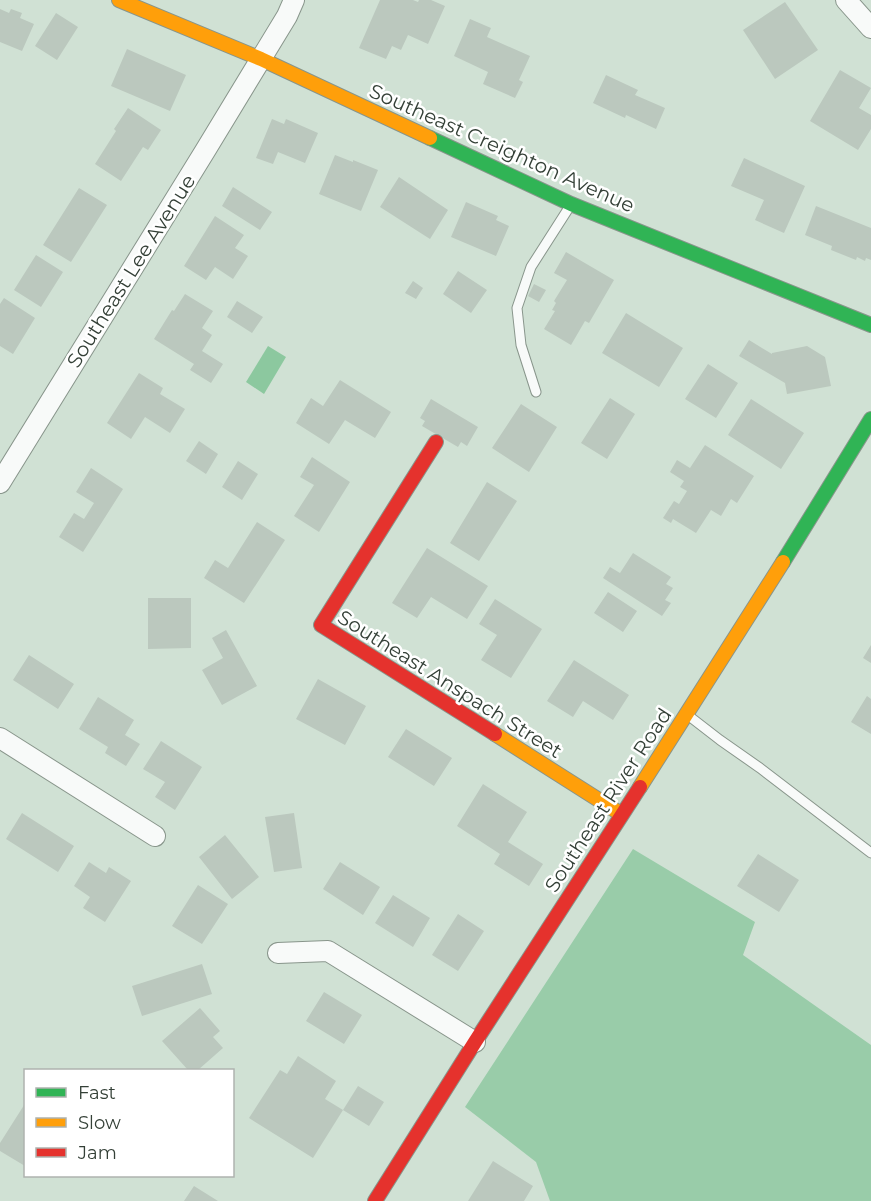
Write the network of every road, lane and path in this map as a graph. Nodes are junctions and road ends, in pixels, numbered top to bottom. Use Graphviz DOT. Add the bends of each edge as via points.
graph roads {
  1 [pos="119,0"];
  2 [pos="294,0"];
  3 [pos="846,0"];
  4 [pos="871,28"];
  5 [pos="261,59"];
  6 [pos="571,204"];
  7 [pos="871,325"];
  8 [pos="536,392"];
  9 [pos="871,419"];
  10 [pos="436,442"];
  11 [pos="0,483"];
  12 [pos="687,715"];
  13 [pos="0,738"];
  14 [pos="621,814"];
  15 [pos="154,836"];
  16 [pos="871,853"];
  17 [pos="278,953"];
  18 [pos="474,1042"];
  19 [pos="375,1201"];
  1 -- 5 [label="street, Southeast Creighton Avenue"];
  2 -- 5 [label="street, Southeast Lee Avenue"];
  3 -- 4 [label="street"];
  5 -- 6 [label="street, Southeast Creighton Avenue"];
  5 -- 11 [label="street, Southeast Lee Avenue"];
  6 -- 7 [label="street, Southeast Creighton Avenue"];
  6 -- 8 [label="lane" via="531,267 517,308 521,345"];
  9 -- 12 [label="street, Southeast River Road" via="862,440"];
  10 -- 14 [label="street, Southeast Anspach Street" via="321,625"];
  12 -- 14 [label="street, Southeast River Road"];
  12 -- 16 [label="lane"];
  13 -- 15 [label="street"];
  14 -- 18 [label="street, Southeast River Road"];
  17 -- 18 [label="street" via="328,951"];
  18 -- 19 [label="street, Southeast River Road"];
}
